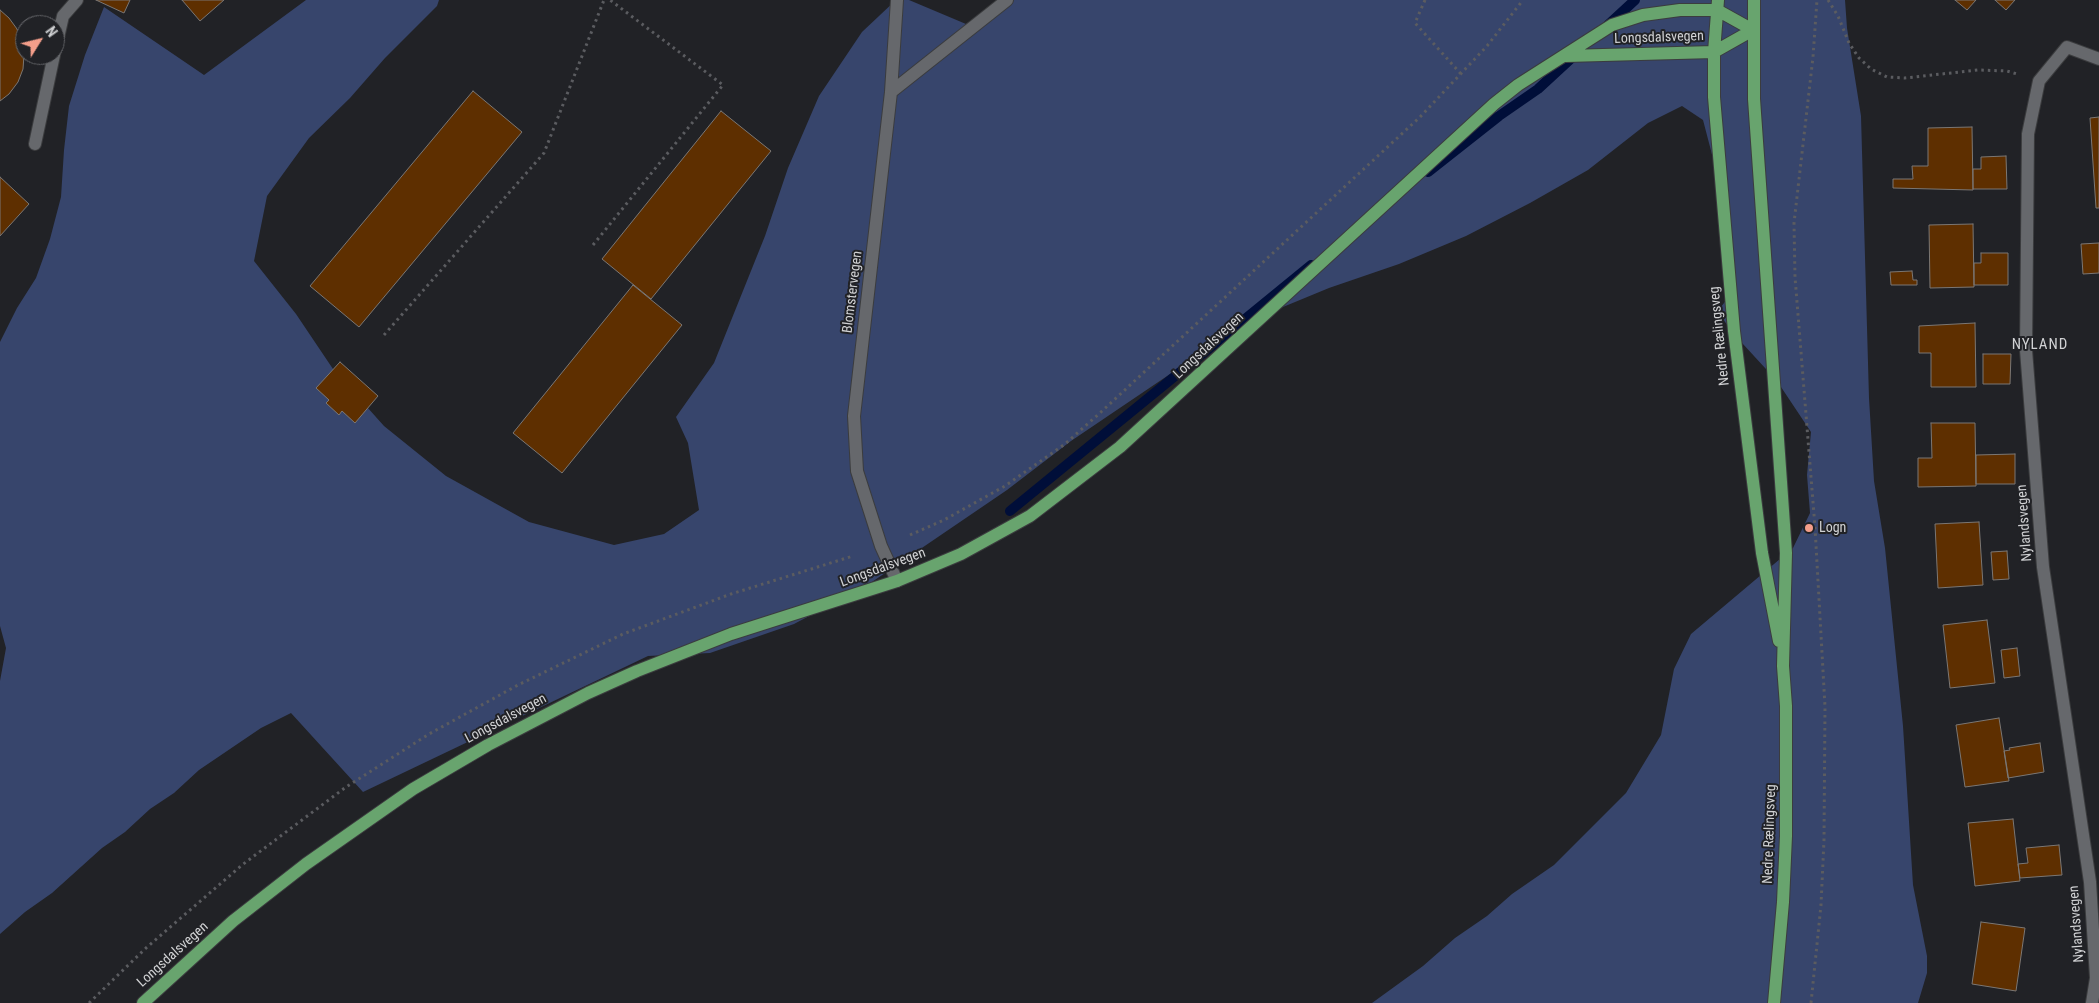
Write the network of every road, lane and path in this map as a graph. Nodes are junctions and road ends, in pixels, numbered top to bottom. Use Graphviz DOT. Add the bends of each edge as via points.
graph roads {
  1 [pos="77,0"];
  2 [pos="604,0"];
  3 [pos="610,0"];
  4 [pos="897,0"];
  5 [pos="1007,0"];
  6 [pos="1425,0"];
  7 [pos="1523,0"];
  8 [pos="1754,0"];
  9 [pos="1817,0"];
  10 [pos="1828,0"];
  11 [pos="1718,5"];
  12 [pos="64,15"];
  13 [pos="1753,30"];
  14 [pos="1714,52"];
  15 [pos="1566,56"];
  16 [pos="2099,59"];
  17 [pos="52,65"];
  18 [pos="1461,74"];
  19 [pos="2040,81"];
  20 [pos="891,92"];
  21 [pos="35,144"];
  22 [pos="593,245"];
  23 [pos="384,335"];
  24 [pos="910,535"];
  25 [pos="898,580"];
  26 [pos="1783,666"];
  27 [pos="143,1003"];
  28 [pos="1774,1003"];
  29 [pos="1811,1003"];
  30 [pos="2092,1003"];
  1 -- 12 [label="street"];
  2 -- 23 [label="path" via="544,153"];
  3 -- 22 [label="path" via="724,85"];
  4 -- 20 [label="street, Blomstervegen"];
  5 -- 20 [label="street"];
  6 -- 18 [label="path" via="1415,23"];
  7 -- 18 [label="path"];
  8 -- 13 [label="main road, Nedre Rælingsveg"];
  9 -- 29 [label="path" via="1794,223 1825,708 1821,905"];
  10 -- 19 [label="path" via="1859,58 1887,77 1978,70 2007,71"];
  11 -- 13 [label="main road, Longsdalsvegen"];
  11 -- 14 [label="main road, Nedre Rælingsveg"];
  11 -- 15 [label="main road, Longsdalsvegen" via="1643,15 1612,24"];
  13 -- 14 [label="main road, Longsdalsvegen"];
  13 -- 26 [label="main road, Nedre Rælingsveg" via="1757,154 1786,553"];
  14 -- 15 [label="main road, Longsdalsvegen"];
  14 -- 26 [label="main road, Nedre Rælingsveg" via="1714,97 1734,331 1762,553"];
  15 -- 25 [label="main road, Longsdalsvegen" via="1494,104 1127,442 1090,472 1030,516 961,554"];
  16 -- 19 [label="street, Nylandsvegen" via="2067,48"];
  17 -- 21 [label="street"];
  18 -- 24 [label="path" via="1372,163 1065,444 976,504"];
  19 -- 30 [label="street, Nylandsvegen" via="2028,134 2026,350 2043,567 2090,882 2096,978"];
  20 -- 25 [label="street, Blomstervegen" via="854,416 857,471 882,546"];
  25 -- 27 [label="main road, Longsdalsvegen" via="679,653 588,693 488,745 413,789 329,846 233,922"];
  26 -- 28 [label="main road, Nedre Rælingsveg" via="1786,836"];
}
